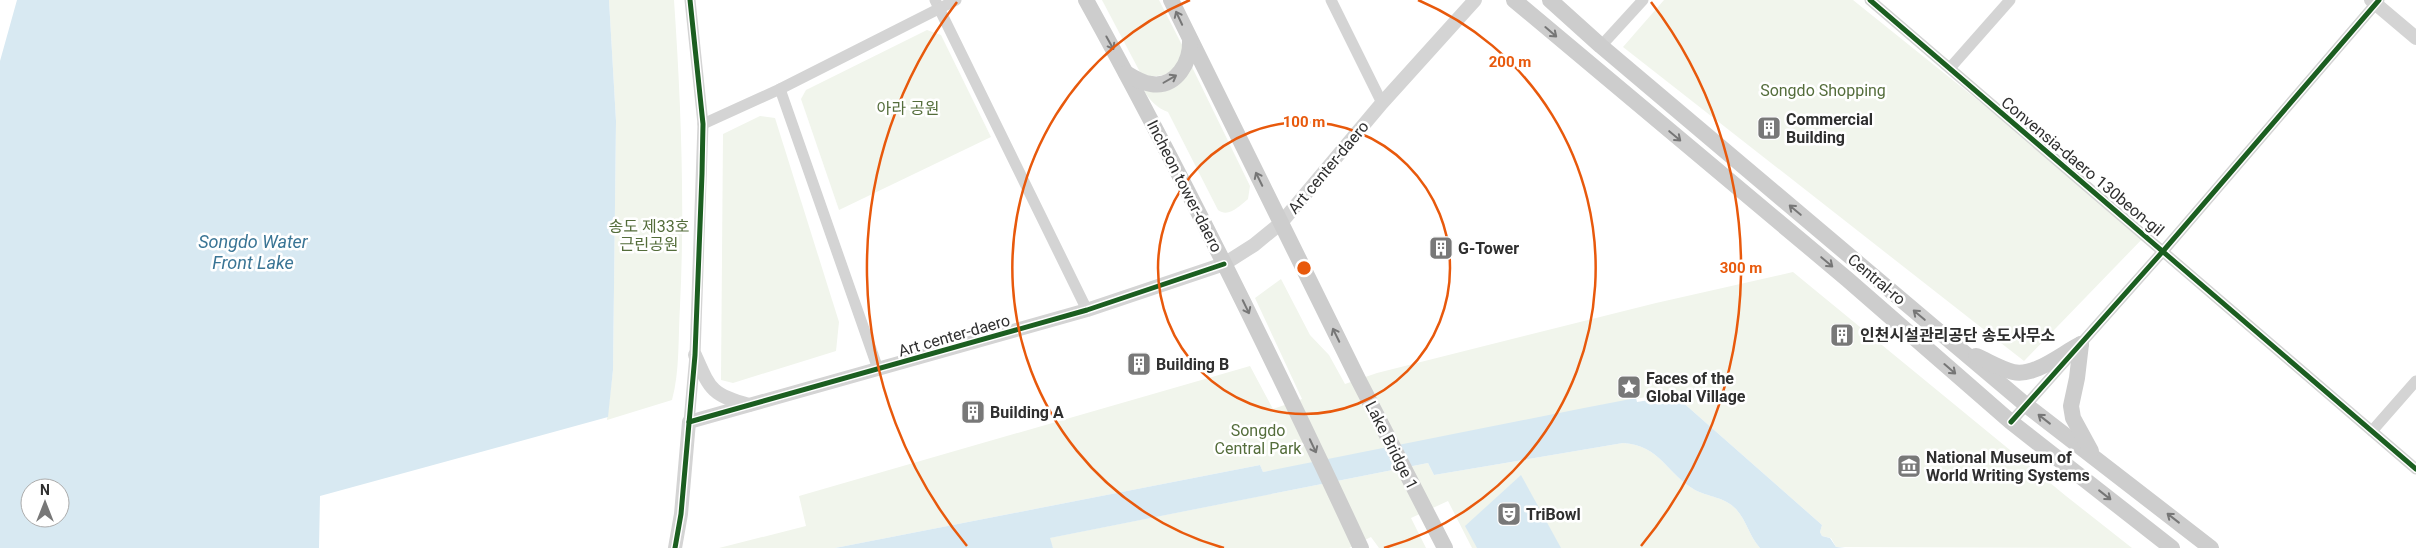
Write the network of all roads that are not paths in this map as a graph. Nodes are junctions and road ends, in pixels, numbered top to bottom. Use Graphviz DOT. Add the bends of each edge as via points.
graph roads {
  1 [pos="690,0"];
  2 [pos="956,0"];
  3 [pos="1086,0"];
  4 [pos="1171,0"];
  5 [pos="1331,0"];
  6 [pos="1475,0"];
  7 [pos="1514,0"];
  8 [pos="1550,0"];
  9 [pos="1643,0"];
  10 [pos="1870,0"];
  11 [pos="2010,0"];
  12 [pos="2375,1"];
  13 [pos="937,4"];
  14 [pos="2416,38"];
  15 [pos="1190,39"];
  16 [pos="1601,46"];
  17 [pos="1950,68"];
  18 [pos="1126,73"];
  19 [pos="780,89"];
  20 [pos="1382,103"];
  21 [pos="703,124"];
  22 [pos="1281,223"];
  23 [pos="2164,250"];
  24 [pos="1224,264"];
  25 [pos="1087,310"];
  26 [pos="2081,344"];
  27 [pos="1962,350"];
  28 [pos="695,355"];
  29 [pos="878,369"];
  30 [pos="2416,380"];
  31 [pos="750,405"];
  32 [pos="2026,405"];
  33 [pos="689,422"];
  34 [pos="2011,422"];
  35 [pos="2372,431"];
  36 [pos="2097,460"];
  37 [pos="2416,469"];
  38 [pos="1360,546"];
  39 [pos="675,548"];
  40 [pos="1445,548"];
  41 [pos="2172,548"];
  42 [pos="2211,548"];
  1 -- 21 [label="street"];
  2 -- 13 [label="street"];
  3 -- 18 [label="main road, Incheon tower-daero, one-way"];
  15 -- 4 [label="main road, one-way"];
  5 -- 20 [label="street"];
  6 -- 20 [label="street, Art center-daero"];
  7 -- 34 [label="main road, Central-ro, one-way" via="1847,279"];
  8 -- 16 [label="main road, Central-ro"];
  9 -- 16 [label="street"];
  10 -- 17 [label="street, Convensia-daero 130beon-gil"];
  11 -- 17 [label="street"];
  12 -- 14 [label="street"];
  12 -- 23 [label="street"];
  13 -- 19 [label="street"];
  13 -- 25 [label="street"];
  18 -- 15 [label="main road, one-way" via="1152,84 1172,80 1186,62"];
  22 -- 15 [label="main road, one-way"];
  27 -- 16 [label="main road, Central-ro, one-way"];
  17 -- 23 [label="street, Convensia-daero 130beon-gil"];
  18 -- 24 [label="main road, Incheon tower-daero"];
  19 -- 21 [label="street"];
  19 -- 29 [label="street"];
  20 -- 22 [label="street, Art center-daero"];
  21 -- 28 [label="street"];
  22 -- 24 [label="street, Art center-daero"];
  40 -- 22 [label="main road, Lake Bridge 1, one-way"];
  23 -- 26 [label="street"];
  23 -- 35 [label="street, Convensia-daero 130beon-gil"];
  24 -- 25 [label="street, Art center-daero"];
  24 -- 38 [label="main road, Incheon tower-daero, one-way"];
  25 -- 29 [label="street, Art center-daero"];
  26 -- 27 [label="main road" via="2025,373 2011,371"];
  26 -- 32 [label="street"];
  26 -- 36 [label="main road" via="2071,406 2073,418"];
  27 -- 32 [label="main road, Central-ro"];
  28 -- 31 [label="street" via="713,390 721,396"];
  28 -- 33 [label="street"];
  29 -- 31 [label="street, Art center-daero"];
  30 -- 35 [label="street"];
  31 -- 33 [label="street, Art center-daero"];
  32 -- 34 [label="street"];
  36 -- 32 [label="main road, Central-ro, one-way"];
  33 -- 39 [label="street"];
  34 -- 41 [label="main road, Central-ro, one-way"];
  35 -- 37 [label="street, Convensia-daero 130beon-gil"];
  42 -- 36 [label="main road, Central-ro, one-way"];
}
